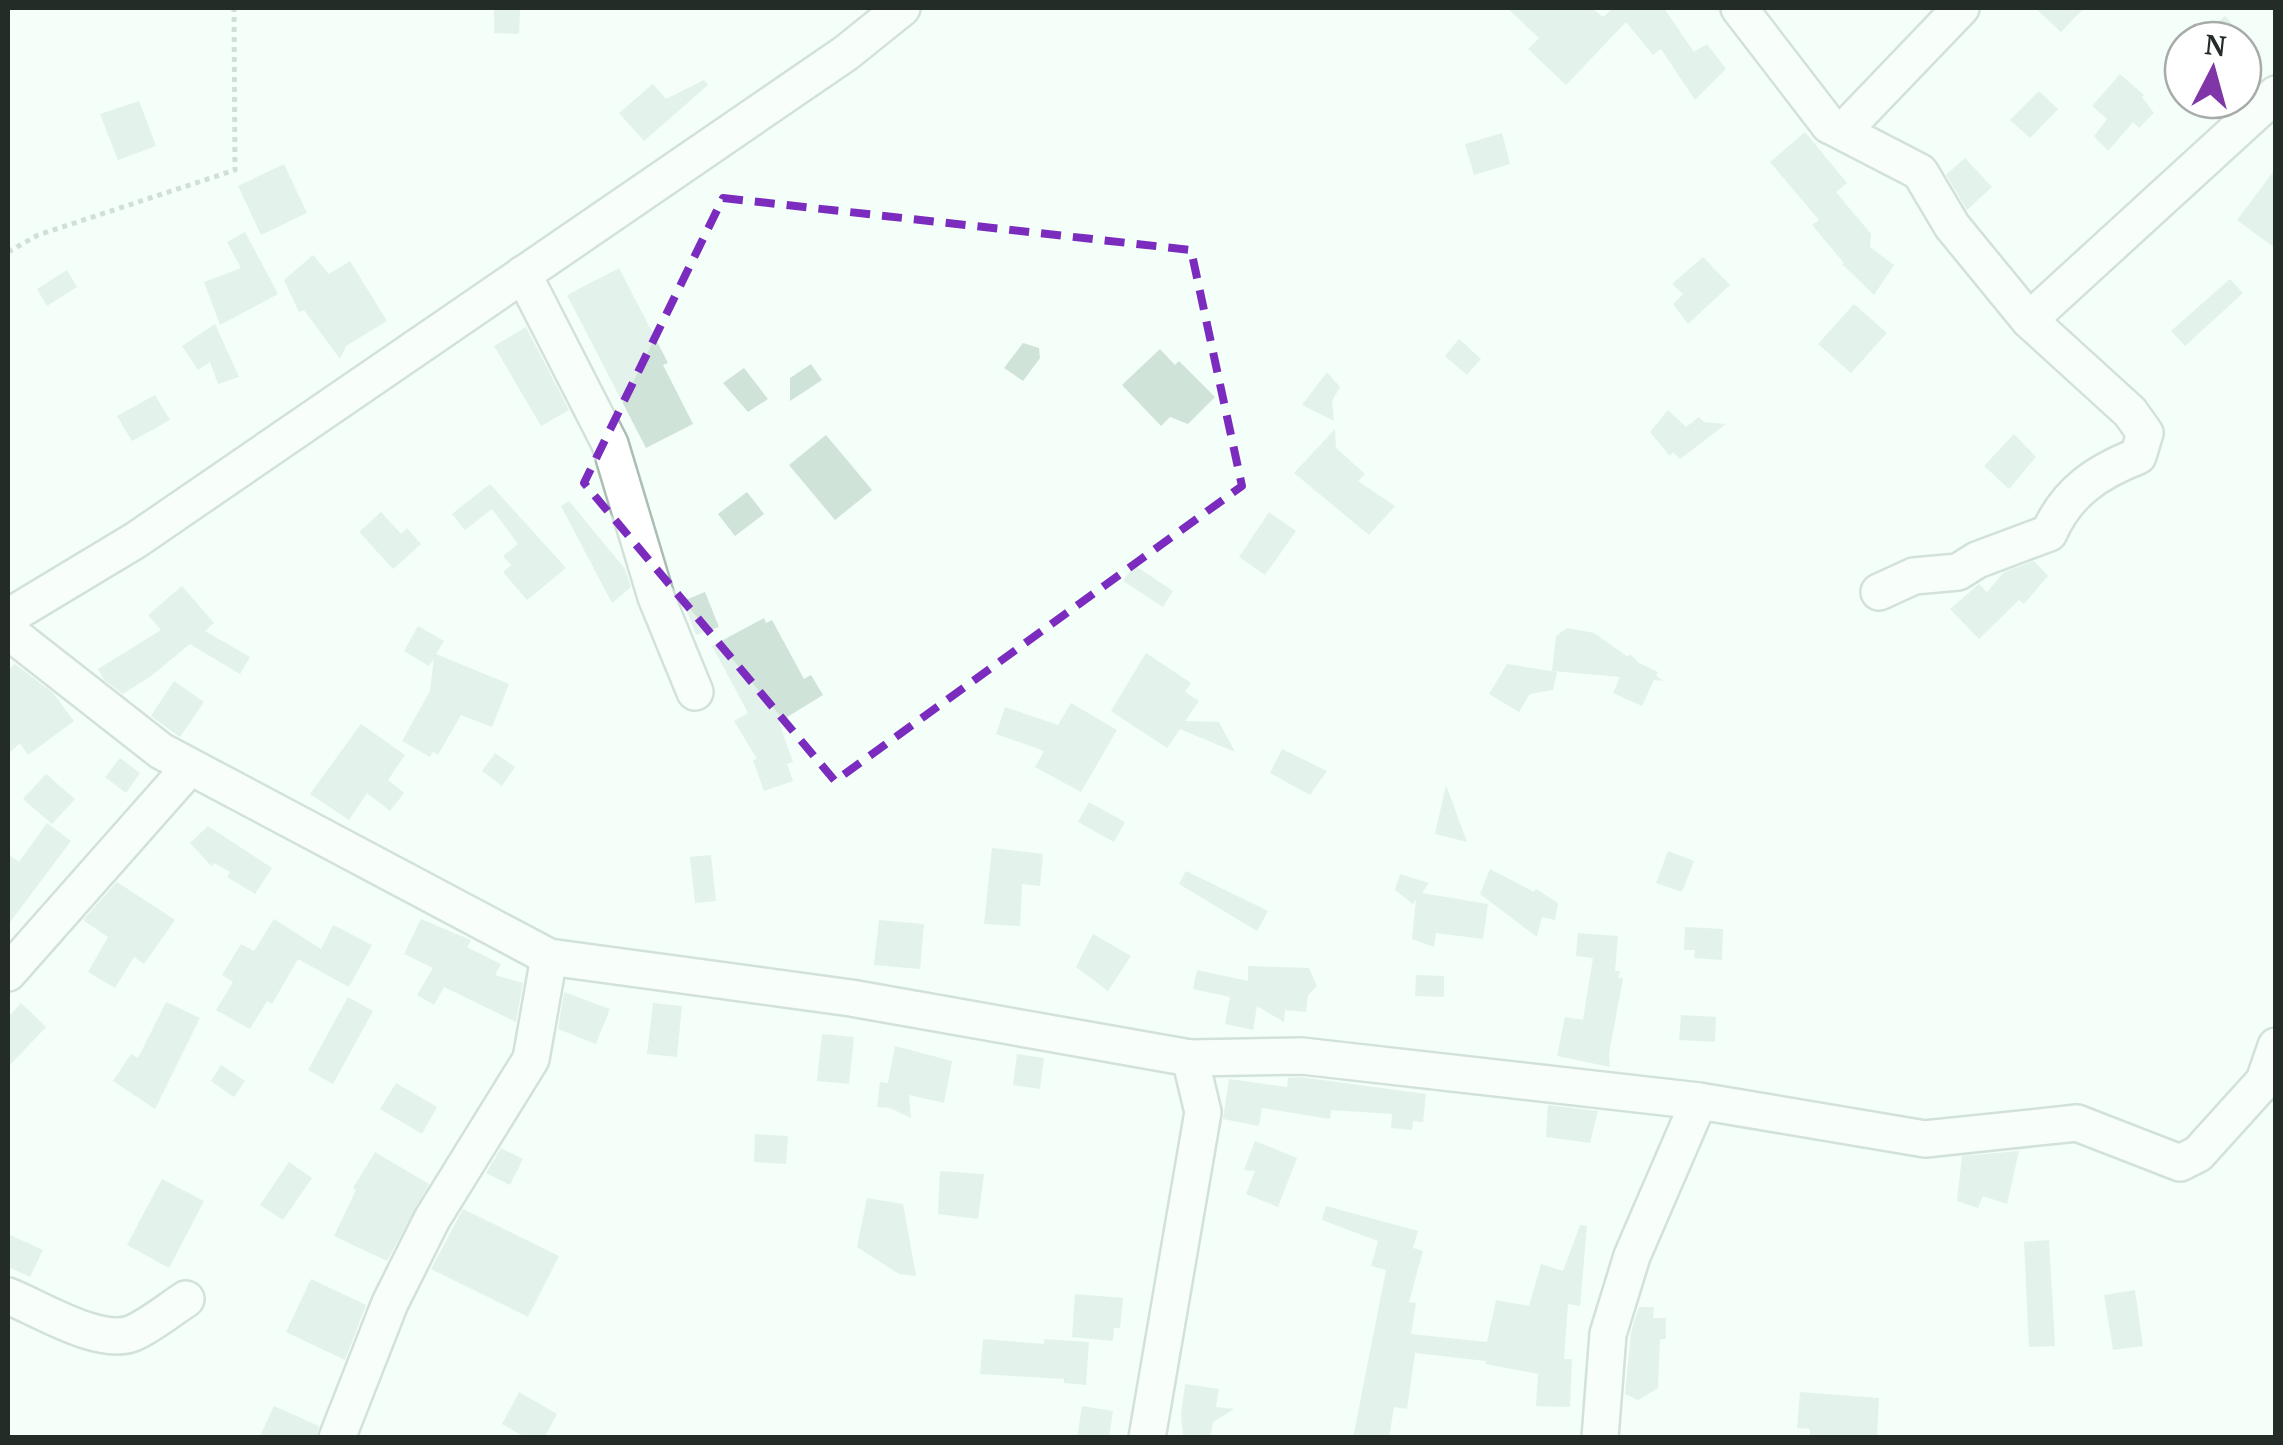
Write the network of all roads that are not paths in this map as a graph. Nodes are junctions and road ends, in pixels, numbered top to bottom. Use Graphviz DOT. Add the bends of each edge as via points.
graph roads {
  1 [pos="902,8"];
  2 [pos="1739,8"];
  3 [pos="1961,8"];
  4 [pos="2276,94"];
  5 [pos="1829,125"];
  6 [pos="523,274"];
  7 [pos="2029,320"];
  8 [pos="1879,592"];
  9 [pos="8,617"];
  10 [pos="8,631"];
  11 [pos="696,692"];
  12 [pos="190,766"];
  13 [pos="550,957"];
  14 [pos="8,974"];
  15 [pos="2276,1046"];
  16 [pos="1190,1058"];
  17 [pos="1700,1102"];
  18 [pos="8,1296"];
  19 [pos="186,1300"];
  20 [pos="337,1438"];
  21 [pos="1147,1438"];
  22 [pos="1600,1438"];
  1 -- 6 [label="street"];
  2 -- 5 [label="street"];
  3 -- 5 [label="street" via="1843,131"];
  4 -- 7 [label="street"];
  5 -- 7 [label="street" via="1920,172 1952,226"];
  6 -- 9 [label="street" via="136,540"];
  6 -- 11 [label="street" via="610,444 656,597"];
  7 -- 8 [label="street" via="2130,412 2146,434 2138,456 2082,485 2049,534 1958,572 1914,576"];
  10 -- 12 [label="street" via="161,751"];
  12 -- 13 [label="street"];
  12 -- 14 [label="street"];
  13 -- 16 [label="street" via="851,998"];
  13 -- 20 [label="street" via="531,1059 432,1219"];
  15 -- 17 [label="street" via="2264,1081 2198,1154 2180,1163 2077,1123 1925,1138"];
  16 -- 17 [label="street" via="1302,1056"];
  16 -- 21 [label="street" via="1203,1112"];
  17 -- 22 [label="street" via="1632,1256 1608,1334"];
  18 -- 19 [label="street" via="90,1332 118,1336"];
}
